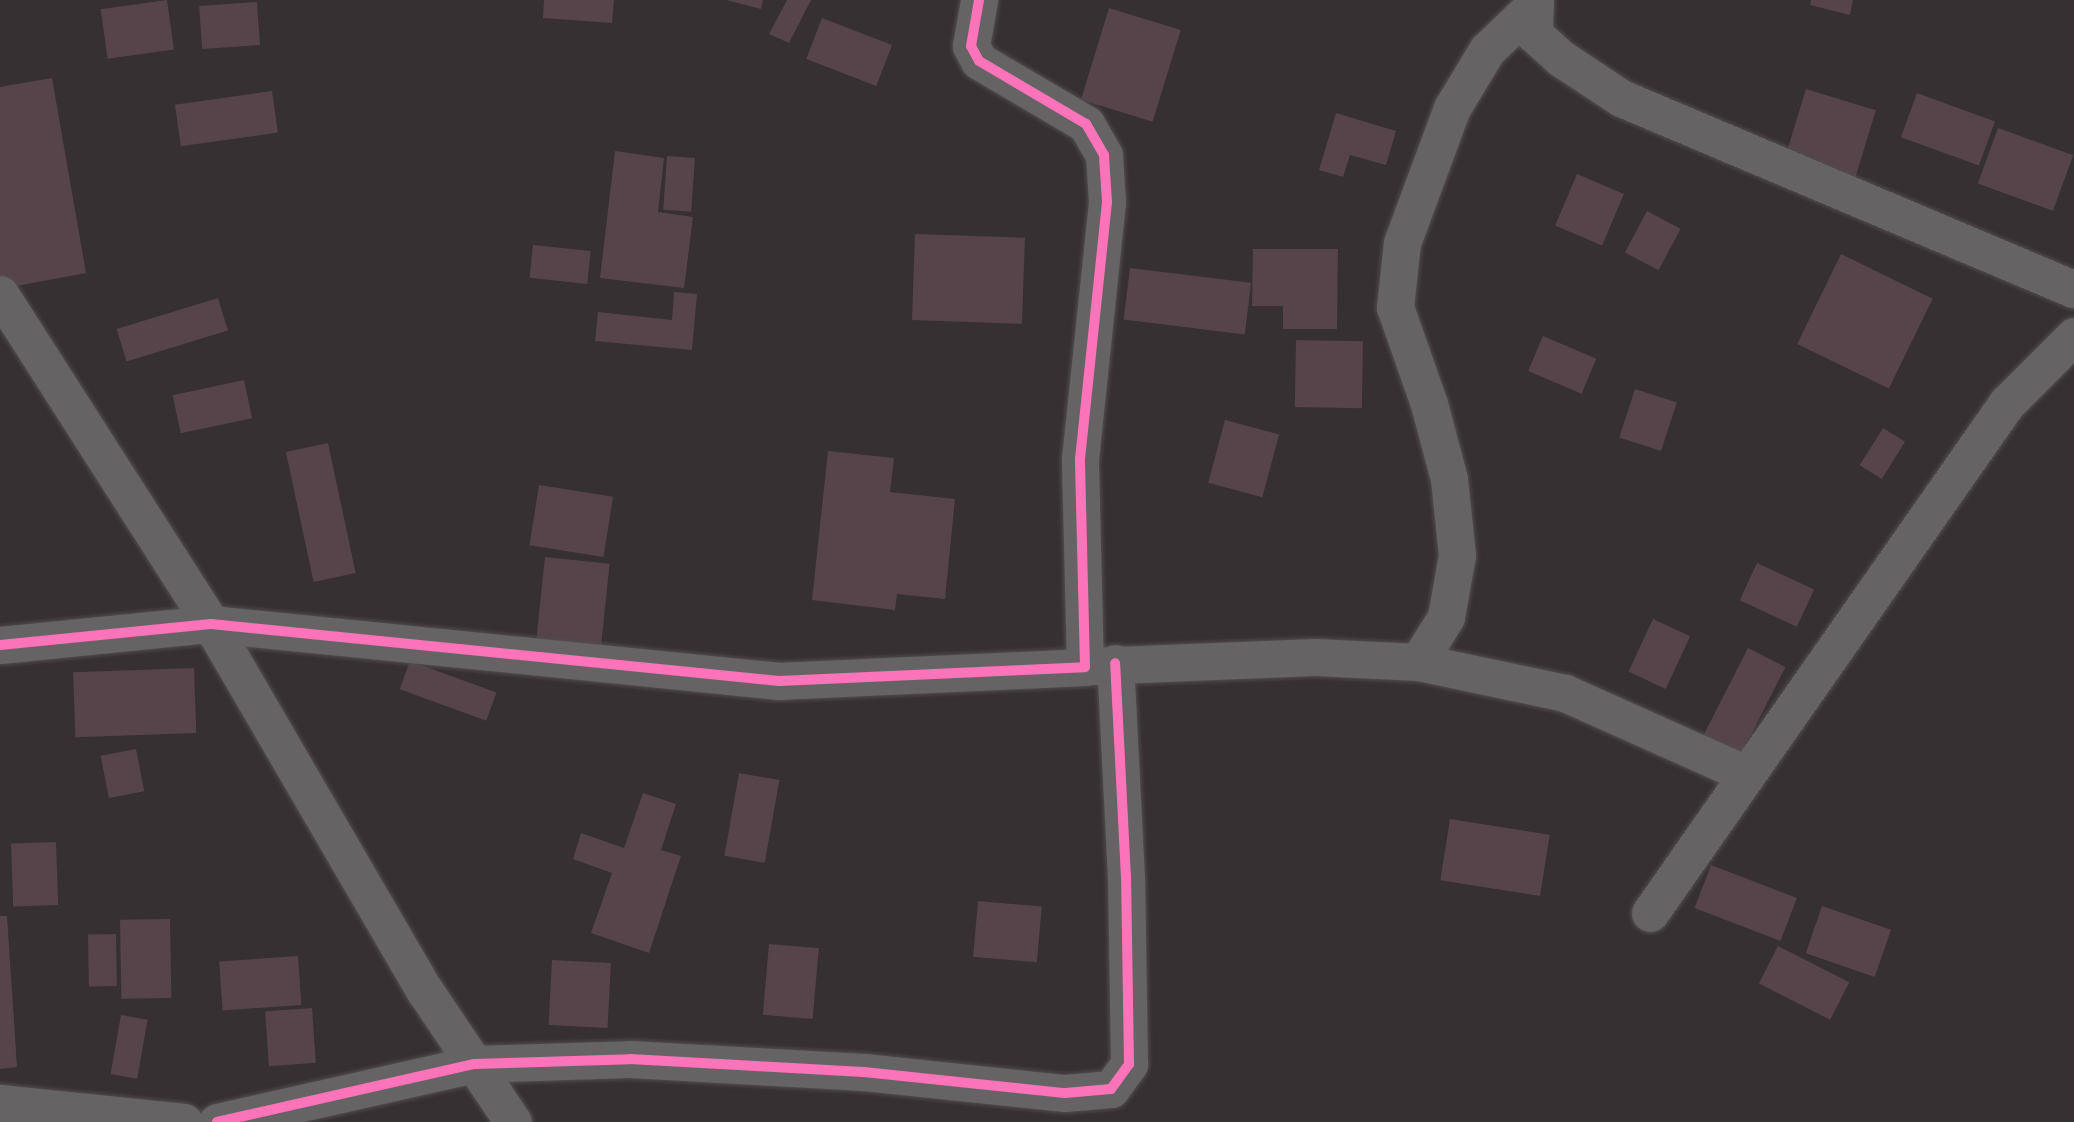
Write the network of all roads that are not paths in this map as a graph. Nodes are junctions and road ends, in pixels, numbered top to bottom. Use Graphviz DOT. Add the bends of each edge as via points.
graph roads {
  1 [pos="979,0"];
  2 [pos="1535,2"];
  3 [pos="2074,289"];
  4 [pos="0,294"];
  5 [pos="2074,336"];
  6 [pos="211,624"];
  7 [pos="0,645"];
  8 [pos="1418,662"];
  9 [pos="1100,665"];
  10 [pos="1744,773"];
  11 [pos="1650,913"];
  12 [pos="475,1064"];
  13 [pos="0,1103"];
  14 [pos="184,1122"];
  15 [pos="217,1122"];
  16 [pos="513,1122"];
  1 -- 9 [label="street" via="971,46 979,61 1086,124 1104,155 1107,202 1080,458"];
  2 -- 3 [label="street" via="1534,34 1620,98"];
  2 -- 8 [label="street" via="1487,50 1452,108 1402,243 1395,307 1449,479 1457,555 1446,617"];
  4 -- 6 [label="street"];
  5 -- 10 [label="street" via="2007,403"];
  6 -- 7 [label="street"];
  6 -- 9 [label="street" via="779,681"];
  6 -- 12 [label="street" via="425,990"];
  8 -- 9 [label="street" via="1315,657"];
  8 -- 10 [label="street" via="1565,693"];
  9 -- 12 [label="street" via="1126,878 1129,1064 1111,1089 1065,1093 864,1072 630,1059"];
  10 -- 11 [label="street"];
  12 -- 15 [label="street"];
  12 -- 16 [label="street"];
  13 -- 14 [label="street"];
}
